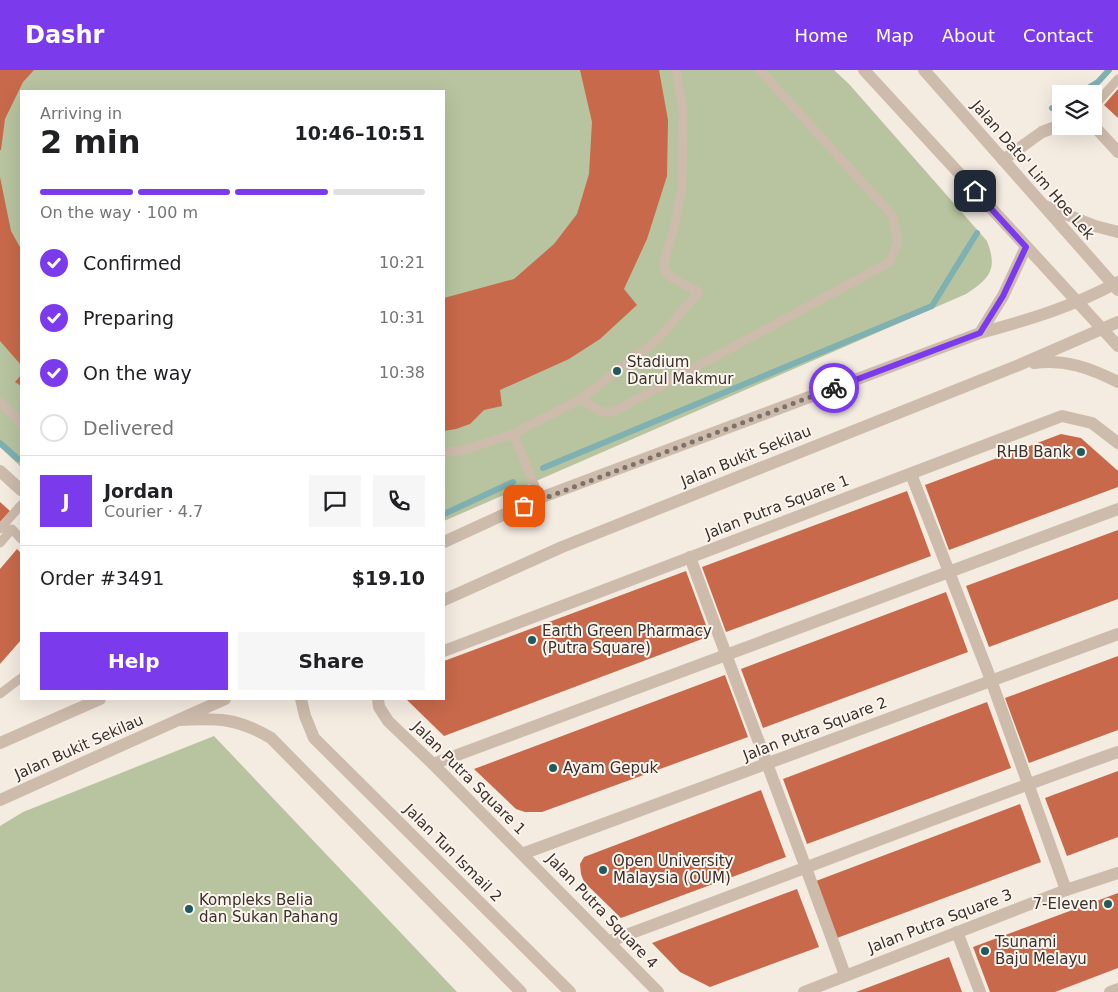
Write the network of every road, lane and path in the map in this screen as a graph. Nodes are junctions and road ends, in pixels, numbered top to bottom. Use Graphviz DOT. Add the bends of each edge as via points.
graph roads {
  1 [pos="676,70"];
  2 [pos="760,70"];
  3 [pos="864,70"];
  4 [pos="924,70"];
  5 [pos="1118,79"];
  6 [pos="1102,97"];
  7 [pos="1052,128"];
  8 [pos="1102,135"];
  9 [pos="1118,152"];
  10 [pos="1003,160"];
  11 [pos="1043,205"];
  12 [pos="1118,232"];
  13 [pos="1026,247"];
  14 [pos="1116,286"];
  15 [pos="1077,302"];
  16 [pos="1118,322"];
  17 [pos="1104,330"];
  18 [pos="980,333"];
  19 [pos="1118,346"];
  20 [pos="1019,365"];
  21 [pos="1118,382"];
  22 [pos="581,399"];
  23 [pos="0,402"];
  24 [pos="20,422"];
  25 [pos="513,434"];
  26 [pos="1118,443"];
  27 [pos="445,452"];
  28 [pos="0,471"];
  29 [pos="911,474"];
  30 [pos="20,489"];
  31 [pos="540,498"];
  32 [pos="20,506"];
  33 [pos="1118,509"];
  34 [pos="0,529"];
  35 [pos="20,538"];
  36 [pos="445,542"];
  37 [pos="0,543"];
  38 [pos="690,557"];
  39 [pos="949,572"];
  40 [pos="445,600"];
  41 [pos="1118,634"];
  42 [pos="445,651"];
  43 [pos="725,654"];
  44 [pos="20,679"];
  45 [pos="991,680"];
  46 [pos="0,694"];
  47 [pos="98,700"];
  48 [pos="223,700"];
  49 [pos="301,700"];
  50 [pos="378,700"];
  51 [pos="177,721"];
  52 [pos="0,743"];
  53 [pos="1118,752"];
  54 [pos="434,764"];
  55 [pos="766,765"];
  56 [pos="1029,784"];
  57 [pos="0,800"];
  58 [pos="522,854"];
  59 [pos="807,869"];
  60 [pos="1118,872"];
  61 [pos="1066,890"];
  62 [pos="957,932"];
  63 [pos="610,942"];
  64 [pos="845,975"];
  65 [pos="1118,989"];
  66 [pos="521,992"];
  67 [pos="570,992"];
  68 [pos="658,992"];
  69 [pos="804,992"];
  70 [pos="980,992"];
  71 [pos="1110,992"];
  1 -- 22 [label="lane" via="683,111 682,188 664,262 665,271 672,278 699,292 658,340"];
  2 -- 22 [label="lane" via="892,215 898,242 890,262 613,412 602,412"];
  3 -- 13 [label="street"];
  4 -- 10 [label="street, Jalan Dato' Lim Hoe Lek"];
  5 -- 6 [label="lane"];
  7 -- 10 [label="street"];
  8 -- 9 [label="street"];
  10 -- 11 [label="street, Jalan Dato' Lim Hoe Lek"];
  11 -- 12 [label="street"];
  11 -- 14 [label="street, Jalan Dato' Lim Hoe Lek"];
  13 -- 15 [label="street"];
  13 -- 18 [label="street" via="1003,296"];
  14 -- 15 [label="street, Jalan Bukit Sekilau"];
  15 -- 17 [label="street"];
  15 -- 18 [label="street, Jalan Bukit Sekilau" via="1024,322"];
  16 -- 17 [label="street, Jalan Bukit Sekilau"];
  17 -- 19 [label="street"];
  17 -- 20 [label="street, Jalan Bukit Sekilau"];
  18 -- 31 [label="street, Jalan Bukit Sekilau"];
  20 -- 21 [label="street" via="1051,361 1071,363"];
  20 -- 40 [label="street, Jalan Bukit Sekilau" via="562,547"];
  22 -- 25 [label="lane"];
  23 -- 24 [label="lane"];
  25 -- 27 [label="lane" via="460,451"];
  25 -- 31 [label="lane"];
  26 -- 29 [label="street, Jalan Putra Square 1" via="1092,423 1062,416"];
  28 -- 30 [label="street"];
  29 -- 38 [label="street, Jalan Putra Square 1"];
  29 -- 39 [label="street"];
  31 -- 36 [label="street, Jalan Bukit Sekilau"];
  32 -- 34 [label="lane"];
  33 -- 39 [label="street"];
  35 -- 37 [label="lane" via="12,529"];
  38 -- 42 [label="street, Jalan Putra Square 1"];
  38 -- 43 [label="street"];
  39 -- 43 [label="street"];
  39 -- 45 [label="street"];
  41 -- 45 [label="street, Jalan Putra Square 2"];
  43 -- 54 [label="street"];
  43 -- 55 [label="street"];
  44 -- 46 [label="lane"];
  45 -- 55 [label="street, Jalan Putra Square 2"];
  45 -- 56 [label="street"];
  47 -- 52 [label="street"];
  48 -- 51 [label="street, Jalan Bukit Sekilau"];
  49 -- 67 [label="street, Jalan Tun Ismail 2" via="314,738"];
  50 -- 54 [label="street, Jalan Putra Square 1" via="388,721"];
  51 -- 57 [label="street, Jalan Bukit Sekilau"];
  51 -- 66 [label="street" via="208,719 231,722 252,727 271,738"];
  53 -- 56 [label="street"];
  54 -- 58 [label="street, Jalan Putra Square 1"];
  55 -- 58 [label="street, Jalan Putra Square 2"];
  55 -- 59 [label="street"];
  56 -- 59 [label="street"];
  56 -- 61 [label="street"];
  58 -- 63 [label="street, Jalan Putra Square 4"];
  59 -- 63 [label="street"];
  59 -- 64 [label="street"];
  60 -- 61 [label="street, Jalan Putra Square 3"];
  61 -- 62 [label="street, Jalan Putra Square 3"];
  62 -- 64 [label="street, Jalan Putra Square 3"];
  62 -- 70 [label="street"];
  63 -- 68 [label="street, Jalan Putra Square 4"];
  64 -- 69 [label="street, Jalan Putra Square 3"];
  65 -- 71 [label="street"];
}
